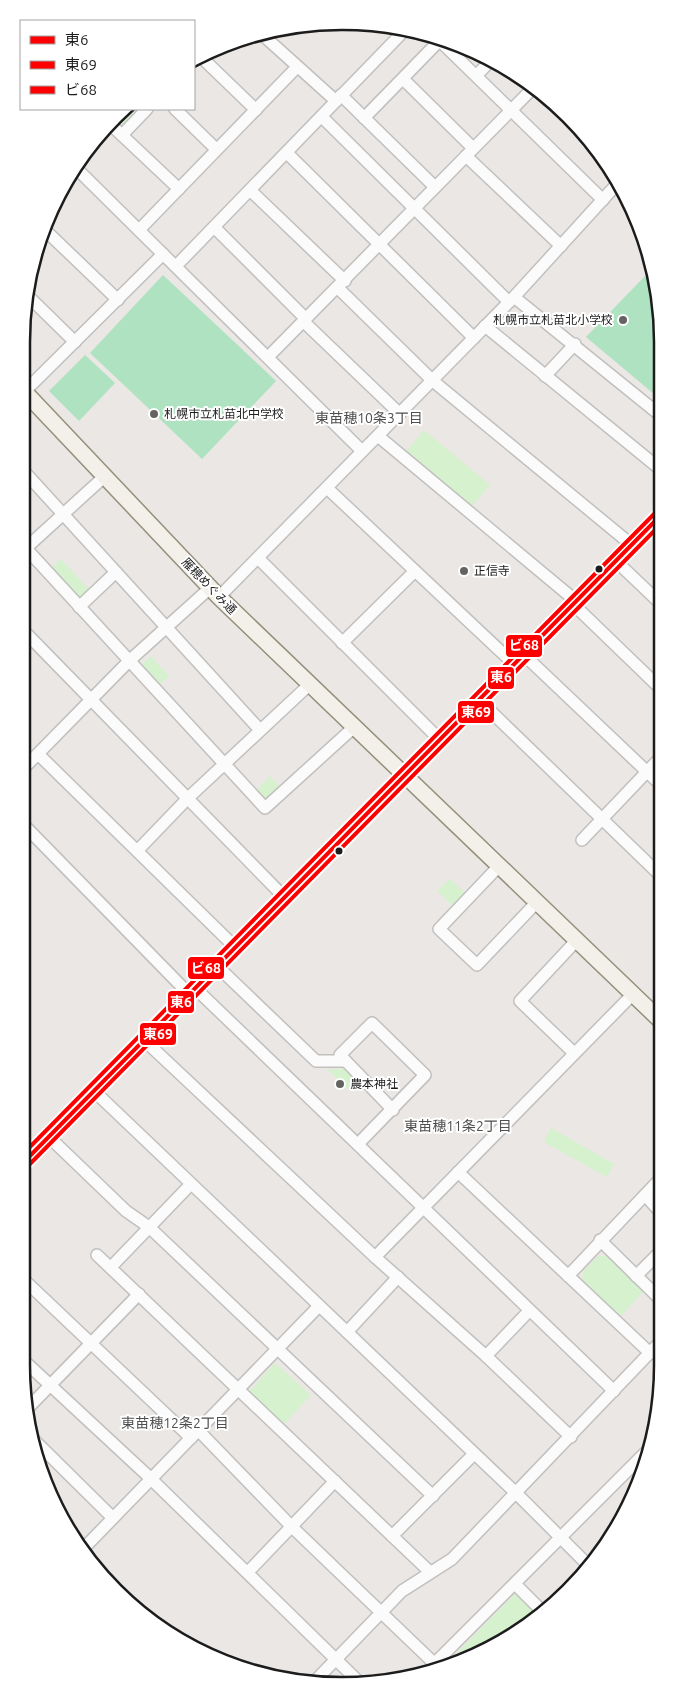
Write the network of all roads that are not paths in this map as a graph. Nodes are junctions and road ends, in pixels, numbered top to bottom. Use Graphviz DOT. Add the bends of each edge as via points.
graph roads {
  1 [pos="399,35"];
  2 [pos="267,40"];
  3 [pos="433,44"];
  4 [pos="453,51"];
  5 [pos="206,61"];
  6 [pos="486,65"];
  7 [pos="297,66"];
  8 [pos="477,74"];
  9 [pos="403,79"];
  10 [pos="529,92"];
  11 [pos="339,98"];
  12 [pos="146,110"];
  13 [pos="176,110"];
  14 [pos="256,110"];
  15 [pos="511,110"];
  16 [pos="322,117"];
  17 [pos="364,118"];
  18 [pos="114,128"];
  19 [pos="122,135"];
  20 [pos="216,149"];
  21 [pos="470,152"];
  22 [pos="287,153"];
  23 [pos="81,173"];
  24 [pos="436,187"];
  25 [pos="613,188"];
  26 [pos="179,189"];
  27 [pos="251,191"];
  28 [pos="603,200"];
  29 [pos="416,208"];
  30 [pos="214,227"];
  31 [pos="139,230"];
  32 [pos="50,235"];
  33 [pos="381,244"];
  34 [pos="561,246"];
  35 [pos="163,254"];
  36 [pos="176,266"];
  37 [pos="341,284"];
  38 [pos="118,300"];
  39 [pos="512,300"];
  40 [pos="33,301"];
  41 [pos="305,321"];
  42 [pos="485,326"];
  43 [pos="474,338"];
  44 [pos="75,342"];
  45 [pos="575,344"];
  46 [pos="268,357"];
  47 [pos="545,376"];
  48 [pos="432,381"];
  49 [pos="30,385"];
  50 [pos="30,399"];
  51 [pos="654,410"];
  52 [pos="400,414"];
  53 [pos="378,436"];
  54 [pos="362,452"];
  55 [pos="654,464"];
  56 [pos="105,476"];
  57 [pos="30,478"];
  58 [pos="327,488"];
  59 [pos="64,514"];
  60 [pos="654,522"];
  61 [pos="30,541"];
  62 [pos="633,546"];
  63 [pos="30,553"];
  64 [pos="258,558"];
  65 [pos="617,562"];
  66 [pos="415,571"];
  67 [pos="116,572"];
  68 [pos="214,592"];
  69 [pos="654,597"];
  70 [pos="575,602"];
  71 [pos="79,607"];
  72 [pos="165,626"];
  73 [pos="30,637"];
  74 [pos="342,642"];
  75 [pos="518,659"];
  76 [pos="129,661"];
  77 [pos="654,682"];
  78 [pos="309,685"];
  79 [pos="91,699"];
  80 [pos="479,700"];
  81 [pos="353,728"];
  82 [pos="260,730"];
  83 [pos="440,740"];
  84 [pos="38,754"];
  85 [pos="30,762"];
  86 [pos="224,764"];
  87 [pos="654,765"];
  88 [pos="647,772"];
  89 [pos="404,777"];
  90 [pos="654,778"];
  91 [pos="188,798"];
  92 [pos="603,820"];
  93 [pos="30,831"];
  94 [pos="582,840"];
  95 [pos="138,850"];
  96 [pos="499,866"];
  97 [pos="654,868"];
  98 [pos="285,898"];
  99 [pos="536,903"];
  100 [pos="576,941"];
  101 [pos="236,948"];
  102 [pos="218,967"];
  103 [pos="193,992"];
  104 [pos="633,994"];
  105 [pos="654,1014"];
  106 [pos="144,1040"];
  107 [pos="574,1052"];
  108 [pos="346,1061"];
  109 [pos="94,1091"];
  110 [pos="393,1110"];
  111 [pos="49,1137"];
  112 [pos="358,1144"];
  113 [pos="30,1151"];
  114 [pos="458,1172"];
  115 [pos="191,1184"];
  116 [pos="654,1185"];
  117 [pos="645,1195"];
  118 [pos="654,1205"];
  119 [pos="423,1207"];
  120 [pos="149,1227"];
  121 [pos="600,1240"];
  122 [pos="98,1254"];
  123 [pos="375,1257"];
  124 [pos="654,1258"];
  125 [pos="111,1267"];
  126 [pos="568,1276"];
  127 [pos="636,1276"];
  128 [pos="398,1277"];
  129 [pos="30,1285"];
  130 [pos="654,1293"];
  131 [pos="139,1294"];
  132 [pos="319,1306"];
  133 [pos="529,1311"];
  134 [pos="347,1332"];
  135 [pos="91,1343"];
  136 [pos="278,1349"];
  137 [pos="654,1349"];
  138 [pos="650,1353"];
  139 [pos="486,1356"];
  140 [pos="30,1367"];
  141 [pos="50,1386"];
  142 [pos="238,1390"];
  143 [pos="614,1391"];
  144 [pos="33,1403"];
  145 [pos="195,1435"];
  146 [pos="571,1437"];
  147 [pos="41,1447"];
  148 [pos="474,1454"];
  149 [pos="639,1459"];
  150 [pos="151,1479"];
  151 [pos="335,1481"];
  152 [pos="516,1493"];
  153 [pos="432,1496"];
  154 [pos="114,1518"];
  155 [pos="292,1527"];
  156 [pos="392,1536"];
  157 [pos="561,1539"];
  158 [pos="87,1545"];
  159 [pos="585,1562"];
  160 [pos="248,1572"];
  161 [pos="430,1572"];
  162 [pos="515,1584"];
  163 [pos="539,1608"];
  164 [pos="381,1612"];
  165 [pos="335,1658"];
  166 [pos="439,1661"];
  167 [pos="433,1663"];
  168 [pos="319,1676"];
  169 [pos="353,1676"];
  1 -- 11 [label="street"];
  2 -- 7 [label="street"];
  3 -- 9 [label="street"];
  4 -- 8 [label="street"];
  5 -- 14 [label="street"];
  6 -- 8 [label="street"];
  7 -- 11 [label="street"];
  7 -- 14 [label="street"];
  8 -- 15 [label="street"];
  9 -- 17 [label="street"];
  9 -- 21 [label="street"];
  10 -- 15 [label="street"];
  11 -- 16 [label="street"];
  11 -- 17 [label="street"];
  12 -- 19 [label="street"];
  13 -- 20 [label="street"];
  14 -- 20 [label="street"];
  15 -- 21 [label="street"];
  15 -- 28 [label="street"];
  16 -- 22 [label="street"];
  16 -- 29 [label="street"];
  17 -- 24 [label="street"];
  18 -- 19 [label="street"];
  19 -- 26 [label="street"];
  20 -- 26 [label="street"];
  21 -- 24 [label="street"];
  21 -- 34 [label="street"];
  22 -- 27 [label="street"];
  22 -- 33 [label="street"];
  23 -- 31 [label="street"];
  24 -- 29 [label="street"];
  25 -- 28 [label="street"];
  26 -- 31 [label="street"];
  27 -- 30 [label="street"];
  27 -- 37 [label="street"];
  28 -- 34 [label="street"];
  29 -- 33 [label="street"];
  29 -- 39 [label="street"];
  30 -- 36 [label="street"];
  30 -- 41 [label="street"];
  31 -- 35 [label="street"];
  32 -- 38 [label="street"];
  33 -- 37 [label="street"];
  33 -- 43 [label="street"];
  34 -- 39 [label="street"];
  35 -- 36 [label="street"];
  35 -- 38 [label="street"];
  36 -- 46 [label="street"];
  37 -- 41 [label="street"];
  37 -- 48 [label="street"];
  38 -- 44 [label="street"];
  39 -- 42 [label="street"];
  39 -- 45 [label="street"];
  40 -- 44 [label="street"];
  41 -- 46 [label="street"];
  41 -- 52 [label="street"];
  42 -- 43 [label="street"];
  42 -- 47 [label="street"];
  43 -- 48 [label="street"];
  44 -- 49 [label="street"];
  45 -- 47 [label="street"];
  45 -- 51 [label="street"];
  46 -- 54 [label="street"];
  47 -- 55 [label="street"];
  48 -- 52 [label="street"];
  48 -- 62 [label="street"];
  50 -- 56 [label="street, 雁穂めぐみ通"];
  52 -- 53 [label="street"];
  53 -- 54 [label="street"];
  53 -- 70 [label="street"];
  54 -- 58 [label="street"];
  56 -- 59 [label="street"];
  56 -- 68 [label="street, 雁穂めぐみ通"];
  57 -- 59 [label="street"];
  58 -- 64 [label="street"];
  58 -- 66 [label="street"];
  59 -- 61 [label="street"];
  59 -- 67 [label="street"];
  60 -- 62 [label="street"];
  62 -- 65 [label="street"];
  63 -- 71 [label="street"];
  64 -- 68 [label="street"];
  64 -- 74 [label="street"];
  65 -- 69 [label="street"];
  65 -- 70 [label="street"];
  66 -- 74 [label="street"];
  66 -- 75 [label="street"];
  67 -- 71 [label="street"];
  67 -- 72 [label="street"];
  68 -- 72 [label="street"];
  68 -- 78 [label="street, 雁穂めぐみ通"];
  70 -- 75 [label="street"];
  70 -- 77 [label="street"];
  71 -- 76 [label="street"];
  72 -- 76 [label="street"];
  72 -- 82 [label="street"];
  73 -- 79 [label="street"];
  74 -- 83 [label="street"];
  75 -- 80 [label="street"];
  75 -- 88 [label="street"];
  76 -- 79 [label="street"];
  76 -- 86 [label="street"];
  78 -- 81 [label="street, 雁穂めぐみ通"];
  78 -- 82 [label="street"];
  79 -- 84 [label="street"];
  79 -- 91 [label="street"];
  80 -- 83 [label="street"];
  80 -- 92 [label="street"];
  81 -- 86 [label="street" via="265,808"];
  81 -- 89 [label="street, 雁穂めぐみ通"];
  82 -- 86 [label="street"];
  83 -- 89 [label="street"];
  84 -- 85 [label="street"];
  84 -- 95 [label="street"];
  86 -- 91 [label="street"];
  87 -- 88 [label="street"];
  88 -- 90 [label="street"];
  88 -- 92 [label="street"];
  89 -- 96 [label="street, 雁穂めぐみ通"];
  89 -- 98 [label="street"];
  91 -- 95 [label="street"];
  91 -- 98 [label="street"];
  92 -- 94 [label="street"];
  92 -- 97 [label="street"];
  93 -- 103 [label="street"];
  95 -- 101 [label="street"];
  96 -- 99 [label="street, 雁穂めぐみ通"];
  96 -- 99 [label="street" via="439,929 477,965"];
  98 -- 101 [label="street"];
  99 -- 100 [label="street, 雁穂めぐみ通"];
  100 -- 104 [label="street, 雁穂めぐみ通"];
  100 -- 107 [label="street" via="520,1000"];
  101 -- 102 [label="street"];
  102 -- 103 [label="street"];
  102 -- 108 [label="street" via="316,1061"];
  103 -- 106 [label="street"];
  103 -- 112 [label="street"];
  104 -- 105 [label="street, 雁穂めぐみ通"];
  104 -- 107 [label="street"];
  106 -- 109 [label="street"];
  106 -- 123 [label="street"];
  107 -- 114 [label="street"];
  108 -- 110 [label="street"];
  108 -- 110 [label="street" via="340,1055 372,1023 425,1075"];
  109 -- 111 [label="street"];
  109 -- 115 [label="street"];
  110 -- 112 [label="street"];
  111 -- 113 [label="street"];
  111 -- 120 [label="street" via="126,1211"];
  112 -- 119 [label="street"];
  114 -- 119 [label="street"];
  114 -- 126 [label="street"];
  115 -- 120 [label="street"];
  115 -- 132 [label="street"];
  116 -- 117 [label="street"];
  117 -- 118 [label="street"];
  117 -- 121 [label="street"];
  119 -- 123 [label="street"];
  119 -- 133 [label="street"];
  120 -- 125 [label="street"];
  120 -- 136 [label="street"];
  121 -- 126 [label="street"];
  121 -- 127 [label="street"];
  122 -- 125 [label="street"];
  123 -- 128 [label="street"];
  124 -- 127 [label="street"];
  125 -- 131 [label="street"];
  126 -- 138 [label="street"];
  127 -- 130 [label="street"];
  128 -- 134 [label="street"];
  128 -- 139 [label="street"];
  129 -- 135 [label="street"];
  131 -- 135 [label="street"];
  131 -- 142 [label="street"];
  132 -- 134 [label="street"];
  132 -- 136 [label="street"];
  133 -- 139 [label="street"];
  133 -- 143 [label="street"];
  134 -- 148 [label="street"];
  135 -- 141 [label="street"];
  135 -- 145 [label="street"];
  136 -- 142 [label="street"];
  136 -- 153 [label="street"];
  137 -- 138 [label="street"];
  138 -- 143 [label="street"];
  139 -- 146 [label="street"];
  140 -- 141 [label="street"];
  141 -- 144 [label="street"];
  141 -- 150 [label="street"];
  142 -- 145 [label="street"];
  142 -- 151 [label="street"];
  143 -- 146 [label="street"];
  145 -- 150 [label="street"];
  145 -- 155 [label="street"];
  146 -- 152 [label="street"];
  147 -- 154 [label="street"];
  148 -- 152 [label="street"];
  148 -- 153 [label="street"];
  149 -- 157 [label="street"];
  150 -- 154 [label="street"];
  150 -- 160 [label="street"];
  151 -- 155 [label="street"];
  151 -- 156 [label="street"];
  152 -- 157 [label="street"];
  152 -- 161 [label="street" via="452,1559"];
  153 -- 156 [label="street"];
  154 -- 158 [label="street"];
  155 -- 160 [label="street"];
  155 -- 164 [label="street"];
  156 -- 161 [label="street"];
  157 -- 159 [label="street"];
  157 -- 162 [label="street"];
  160 -- 165 [label="street"];
  161 -- 164 [label="street" via="402,1591"];
  162 -- 163 [label="street"];
  162 -- 166 [label="street"];
  164 -- 165 [label="street"];
  164 -- 167 [label="street"];
  165 -- 168 [label="street"];
  165 -- 169 [label="street"];
}
